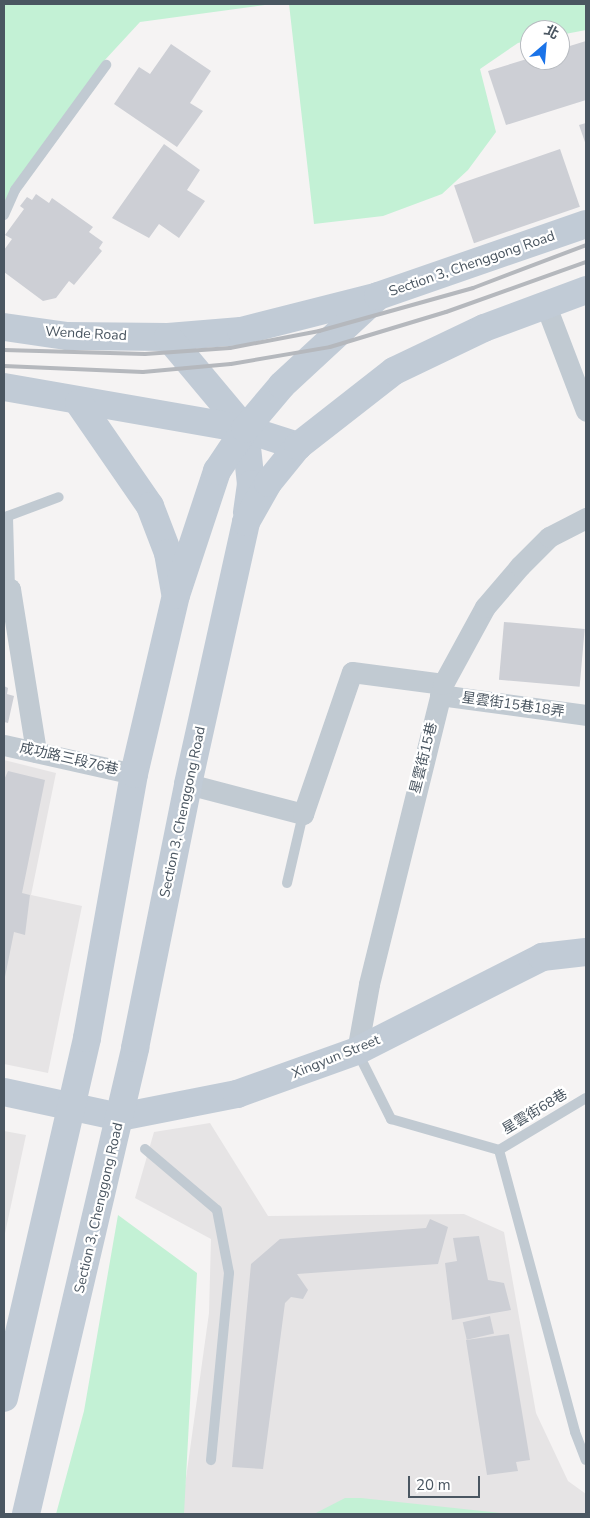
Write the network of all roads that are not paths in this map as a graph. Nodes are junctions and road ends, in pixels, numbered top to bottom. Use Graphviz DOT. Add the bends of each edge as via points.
graph roads {
  1 [pos="106,66"];
  2 [pos="4,215"];
  3 [pos="586,224"];
  4 [pos="586,290"];
  5 [pos="378,296"];
  6 [pos="546,306"];
  7 [pos="4,327"];
  8 [pos="168,337"];
  9 [pos="4,387"];
  10 [pos="79,403"];
  11 [pos="586,412"];
  12 [pos="245,430"];
  13 [pos="298,446"];
  14 [pos="59,497"];
  15 [pos="586,518"];
  16 [pos="246,522"];
  17 [pos="7,588"];
  18 [pos="176,595"];
  19 [pos="442,690"];
  20 [pos="586,716"];
  21 [pos="4,745"];
  22 [pos="36,752"];
  23 [pos="134,774"];
  24 [pos="188,784"];
  25 [pos="302,814"];
  26 [pos="287,883"];
  27 [pos="586,952"];
  28 [pos="357,1051"];
  29 [pos="4,1092"];
  30 [pos="586,1098"];
  31 [pos="72,1107"];
  32 [pos="120,1117"];
  33 [pos="145,1148"];
  34 [pos="499,1150"];
  35 [pos="4,1398"];
  36 [pos="211,1460"];
  37 [pos="586,1460"];
  38 [pos="26,1514"];
  1 -- 2 [label="lane" via="14,190"];
  3 -- 5 [label="main road, Section 3, Chenggong Road"];
  4 -- 6 [label="main road, Section 3, Chenggong Road"];
  5 -- 8 [label="main road, Wende Road" via="241,331"];
  5 -- 12 [label="main road, Section 3, Chenggong Road" via="282,385"];
  6 -- 11 [label="street"];
  6 -- 13 [label="main road, Section 3, Chenggong Road" via="484,328 394,371"];
  7 -- 8 [label="main road, Wende Road" via="67,336"];
  8 -- 12 [label="main road"];
  9 -- 10 [label="main road"];
  10 -- 12 [label="main road"];
  10 -- 18 [label="main road" via="150,506 168,553"];
  12 -- 13 [label="main road"];
  12 -- 16 [label="main road" via="250,484"];
  12 -- 18 [label="main road, Section 3, Chenggong Road" via="217,471"];
  13 -- 16 [label="main road, Section 3, Chenggong Road" via="268,483"];
  14 -- 17 [label="lane" via="8,516"];
  15 -- 19 [label="street, 星雲街15巷" via="549,537 484,607"];
  16 -- 24 [label="main road, Section 3, Chenggong Road"];
  17 -- 22 [label="street"];
  18 -- 23 [label="main road, Section 3, Chenggong Road"];
  19 -- 20 [label="street, 星雲街15巷18弄"];
  19 -- 25 [label="street, 星雲街15巷18弄" via="352,672"];
  19 -- 28 [label="street, 星雲街15巷" via="370,984"];
  21 -- 22 [label="street, 成功路三段76巷"];
  22 -- 23 [label="street, 成功路三段76巷"];
  23 -- 31 [label="main road, Section 3, Chenggong Road"];
  24 -- 25 [label="street"];
  24 -- 32 [label="main road, Section 3, Chenggong Road"];
  25 -- 26 [label="lane"];
  27 -- 28 [label="main road, Xingyun Street" via="542,957"];
  28 -- 32 [label="main road, Xingyun Street" via="237,1094"];
  28 -- 34 [label="lane" via="391,1119"];
  29 -- 31 [label="main road, Xingyun Street"];
  30 -- 34 [label="lane, 星雲街68巷"];
  31 -- 32 [label="main road, Xingyun Street"];
  31 -- 35 [label="main road, Section 3, Chenggong Road"];
  32 -- 38 [label="main road, Section 3, Chenggong Road"];
  33 -- 36 [label="lane" via="217,1210 229,1273"];
  34 -- 37 [label="lane" via="575,1432"];
}
